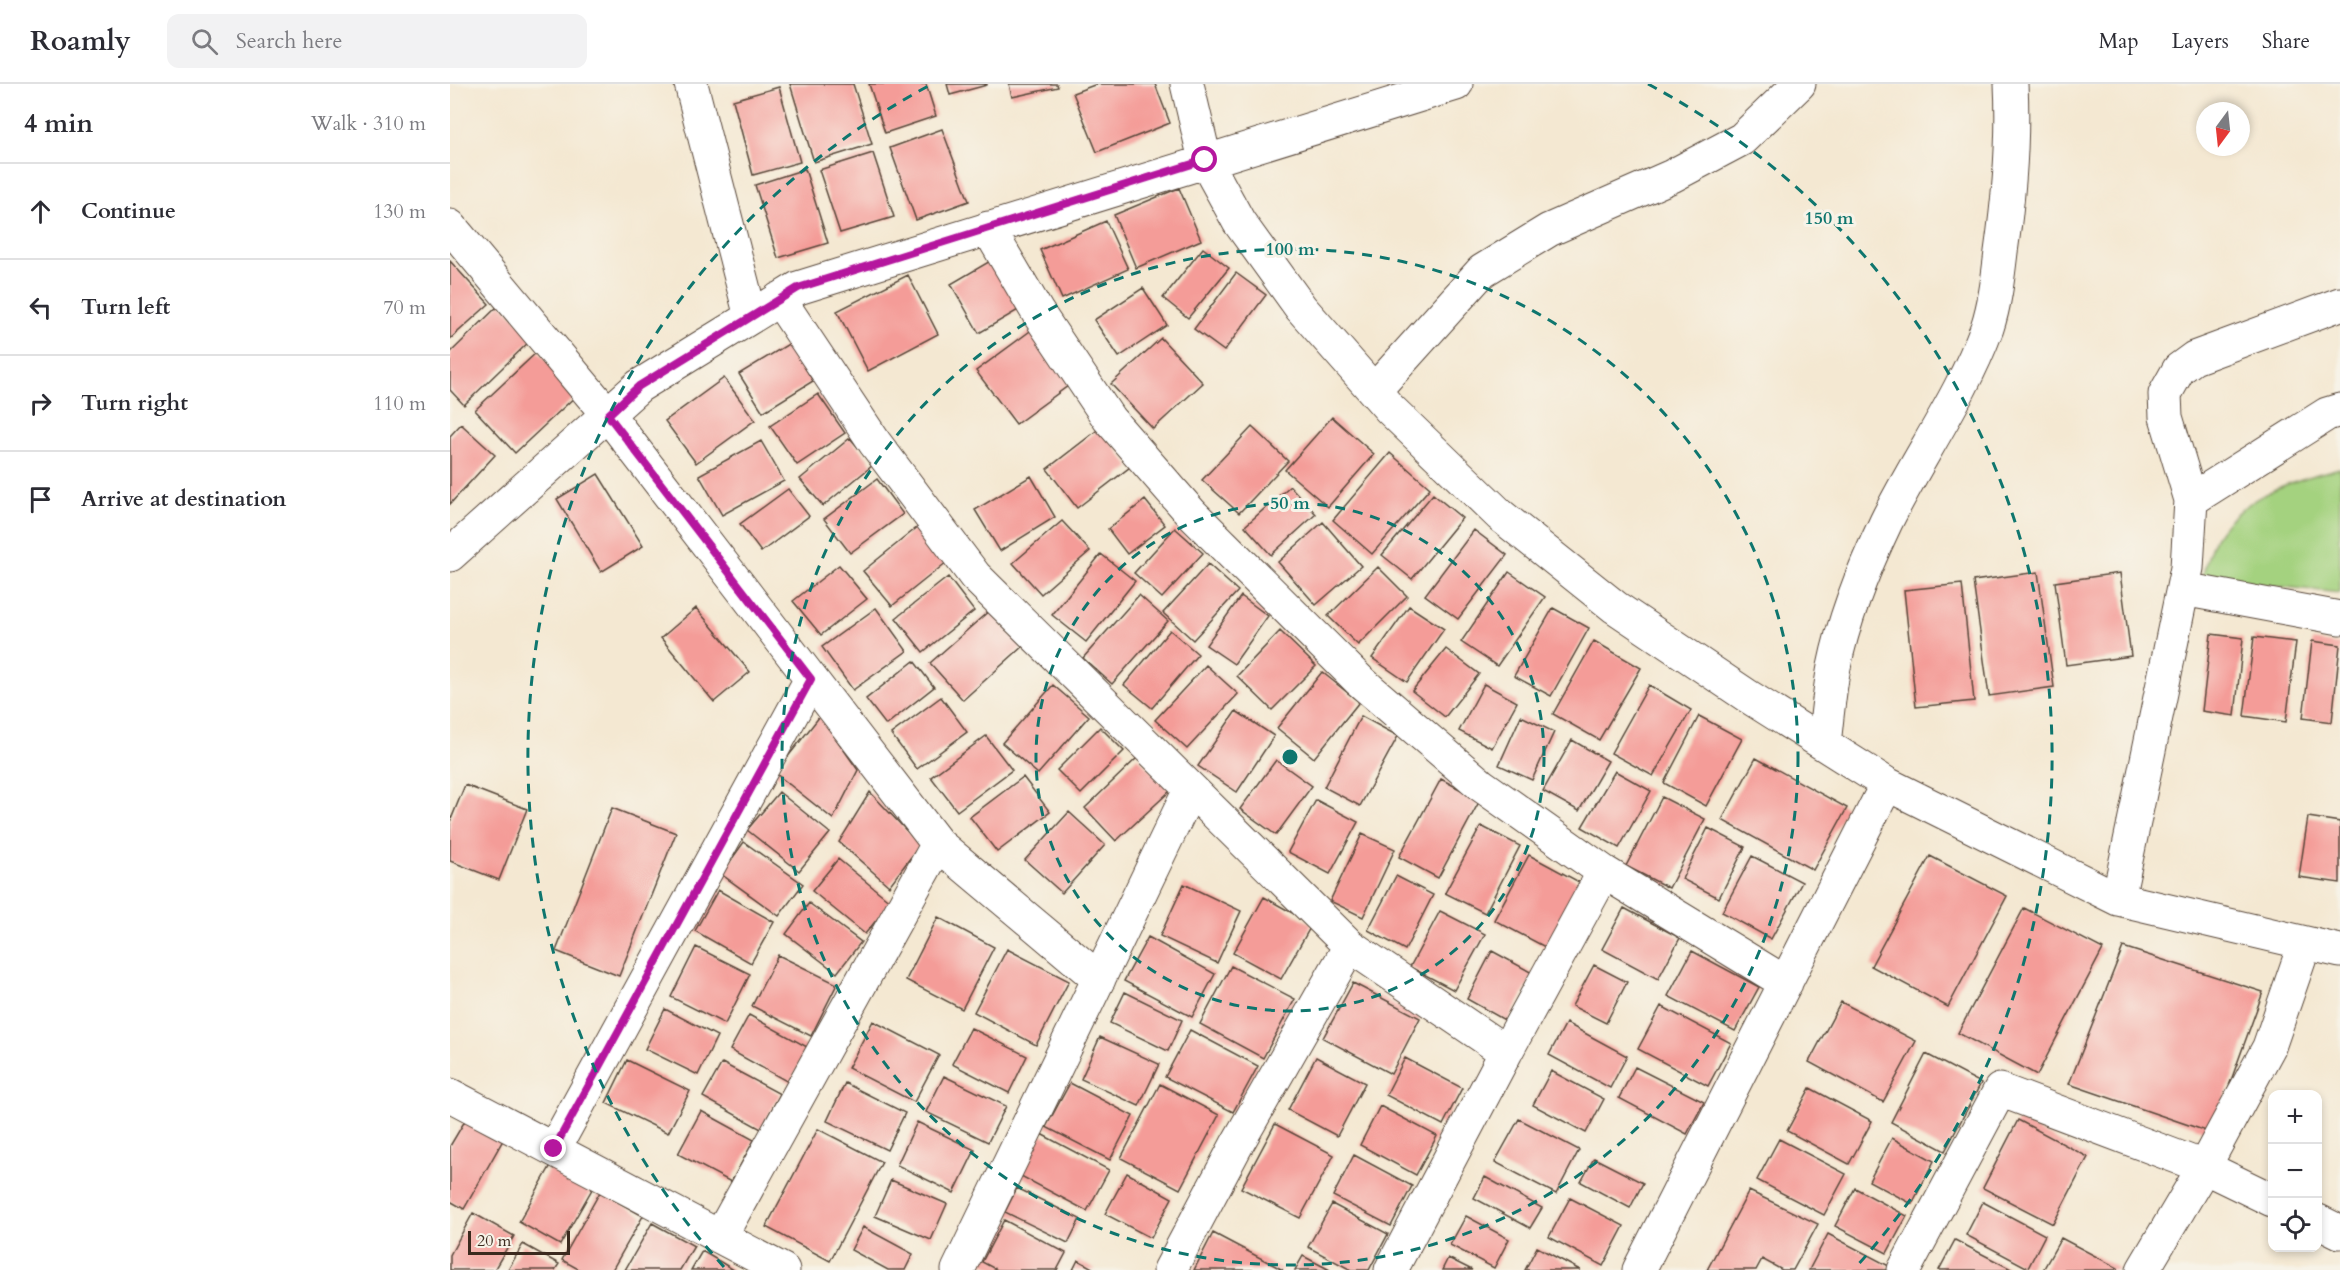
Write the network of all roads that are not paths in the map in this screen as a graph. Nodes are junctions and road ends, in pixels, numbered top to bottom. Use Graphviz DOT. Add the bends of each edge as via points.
graph roads {
  1 [pos="691,84"];
  2 [pos="1187,84"];
  3 [pos="1456,84"];
  4 [pos="1799,84"];
  5 [pos="2011,84"];
  6 [pos="1205,160"];
  7 [pos="450,226"];
  8 [pos="988,228"];
  9 [pos="779,299"];
  10 [pos="2340,304"];
  11 [pos="751,317"];
  12 [pos="1374,391"];
  13 [pos="2340,410"];
  14 [pos="608,415"];
  15 [pos="2191,500"];
  16 [pos="450,555"];
  17 [pos="2183,589"];
  18 [pos="2340,618"];
  19 [pos="811,679"];
  20 [pos="1824,744"];
  21 [pos="1887,784"];
  22 [pos="1190,790"];
  23 [pos="938,844"];
  24 [pos="1604,872"];
  25 [pos="2118,899"];
  26 [pos="2305,944"];
  27 [pos="1350,946"];
  28 [pos="2340,951"];
  29 [pos="1099,979"];
  30 [pos="1786,983"];
  31 [pos="1506,1052"];
  32 [pos="450,1095"];
  33 [pos="554,1149"];
  34 [pos="2204,1167"];
  35 [pos="2268,1198"];
  36 [pos="2322,1223"];
  37 [pos="2340,1232"];
  38 [pos="720,1237"];
  39 [pos="783,1270"];
  40 [pos="958,1270"];
  41 [pos="1170,1270"];
  42 [pos="1391,1270"];
  43 [pos="1639,1270"];
  44 [pos="1904,1270"];
  45 [pos="2143,1270"];
  1 -- 11 [label="street"];
  2 -- 6 [label="street"];
  3 -- 6 [label="street"];
  4 -- 12 [label="street" via="1742,139 1672,176 1549,230 1490,265 1457,295"];
  5 -- 20 [label="street" via="2009,194 1987,327 1862,575 1834,668"];
  6 -- 8 [label="street"];
  6 -- 12 [label="street" via="1239,222 1301,308"];
  7 -- 14 [label="street"];
  8 -- 9 [label="street" via="798,288"];
  8 -- 24 [label="street" via="1038,313 1109,419 1192,514 1359,680 1481,785"];
  9 -- 11 [label="street"];
  9 -- 22 [label="street" via="875,443 975,576"];
  10 -- 15 [label="street" via="2194,358 2179,369 2165,394 2166,417"];
  11 -- 14 [label="street" via="639,386"];
  12 -- 20 [label="street" via="1500,515 1615,607"];
  13 -- 15 [label="street" via="2327,414"];
  14 -- 16 [label="street"];
  14 -- 19 [label="street"];
  15 -- 17 [label="street"];
  17 -- 18 [label="street"];
  17 -- 25 [label="street"];
  19 -- 23 [label="street"];
  19 -- 33 [label="street"];
  20 -- 21 [label="street"];
  21 -- 25 [label="street"];
  21 -- 30 [label="street"];
  22 -- 27 [label="street"];
  22 -- 29 [label="street"];
  23 -- 29 [label="street"];
  23 -- 38 [label="street"];
  24 -- 30 [label="street"];
  24 -- 31 [label="street"];
  25 -- 26 [label="street"];
  26 -- 28 [label="street"];
  26 -- 34 [label="street" via="2269,1047"];
  27 -- 31 [label="street"];
  27 -- 41 [label="street"];
  29 -- 40 [label="street"];
  30 -- 43 [label="street"];
  31 -- 42 [label="street"];
  32 -- 33 [label="street"];
  33 -- 38 [label="street"];
  34 -- 35 [label="street"];
  34 -- 44 [label="street" via="2000,1090"];
  34 -- 45 [label="street"];
  36 -- 37 [label="street"];
  38 -- 39 [label="street"];
}
